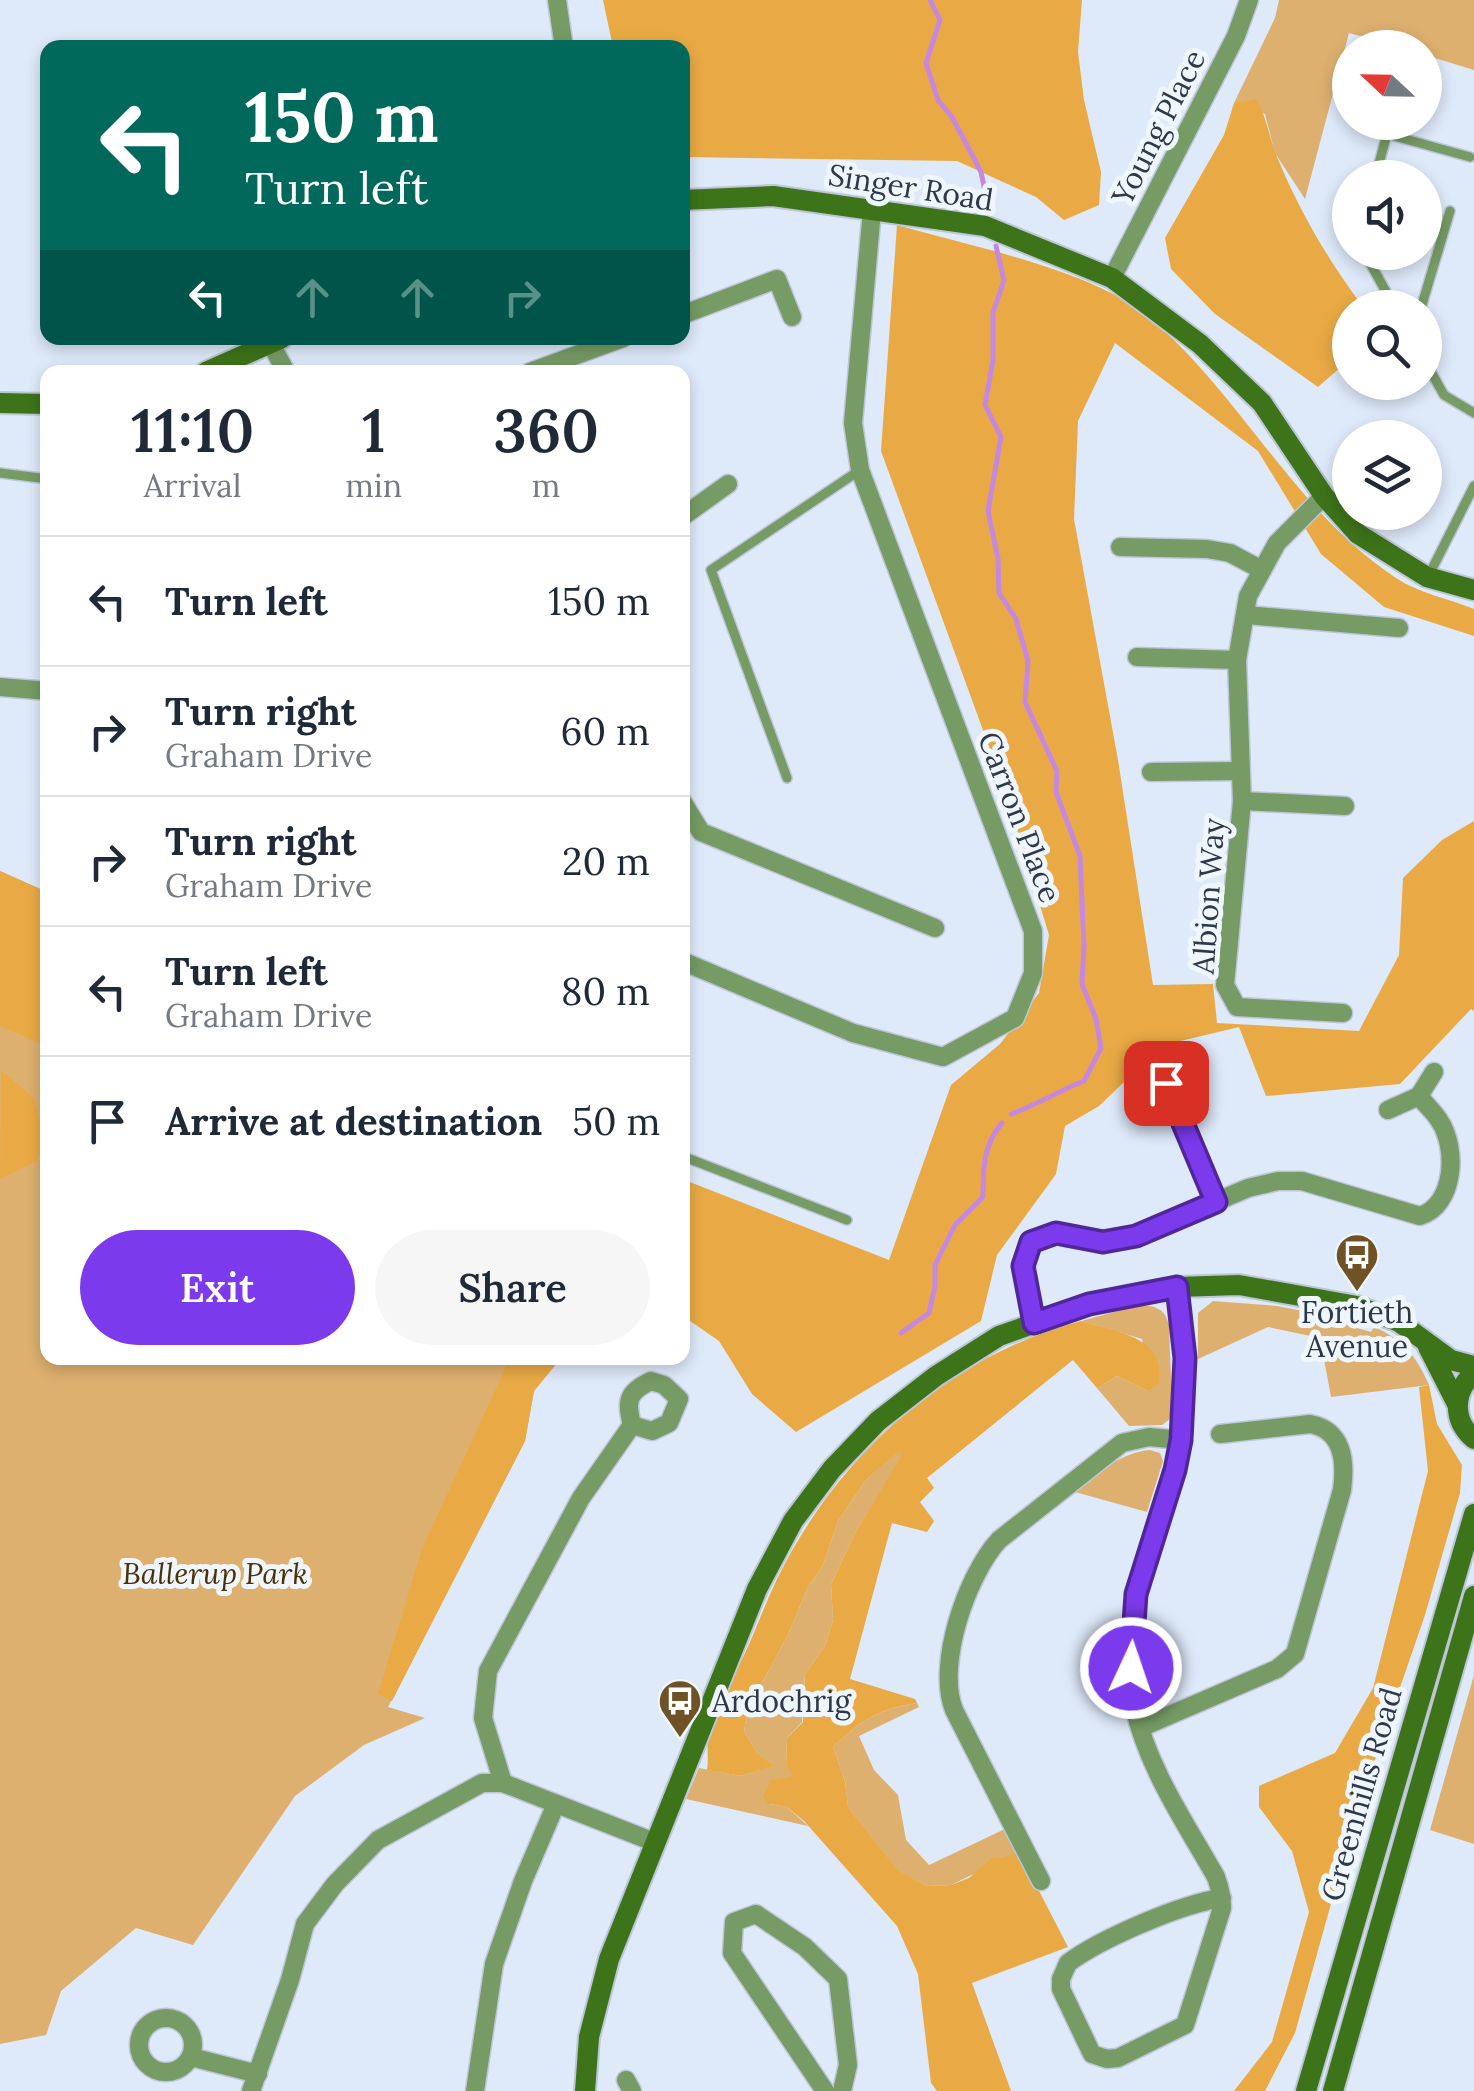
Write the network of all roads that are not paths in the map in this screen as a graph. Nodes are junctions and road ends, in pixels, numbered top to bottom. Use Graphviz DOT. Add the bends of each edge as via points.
graph roads {
  1 [pos="557,0"];
  2 [pos="1249,0"];
  3 [pos="563,40"];
  4 [pos="1470,157"];
  5 [pos="1380,160"];
  6 [pos="690,200"];
  7 [pos="872,210"];
  8 [pos="1450,211"];
  9 [pos="1112,278"];
  10 [pos="1426,290"];
  11 [pos="690,312"];
  12 [pos="792,318"];
  13 [pos="267,345"];
  14 [pos="603,345"];
  15 [pos="222,365"];
  16 [pos="549,365"];
  17 [pos="1442,391"];
  18 [pos="0,404"];
  19 [pos="40,404"];
  20 [pos="1474,413"];
  21 [pos="860,470"];
  22 [pos="0,474"];
  23 [pos="40,478"];
  24 [pos="728,484"];
  25 [pos="1474,486"];
  26 [pos="1324,496"];
  27 [pos="690,511"];
  28 [pos="1120,547"];
  29 [pos="1260,570"];
  30 [pos="1428,577"];
  31 [pos="1474,590"];
  32 [pos="1246,615"];
  33 [pos="1399,628"];
  34 [pos="1137,657"];
  35 [pos="1237,660"];
  36 [pos="0,687"];
  37 [pos="40,690"];
  38 [pos="1240,771"];
  39 [pos="1151,772"];
  40 [pos="787,778"];
  41 [pos="1242,801"];
  42 [pos="1345,806"];
  43 [pos="690,814"];
  44 [pos="936,928"];
  45 [pos="690,964"];
  46 [pos="1343,1013"];
  47 [pos="1434,1072"];
  48 [pos="1166,1083"];
  49 [pos="1419,1096"];
  50 [pos="1388,1110"];
  51 [pos="690,1159"];
  52 [pos="1216,1202"];
  53 [pos="846,1220"];
  54 [pos="1177,1287"];
  55 [pos="1034,1323"];
  56 [pos="1428,1345"];
  57 [pos="1474,1370"];
  58 [pos="1457,1404"];
  59 [pos="632,1425"];
  60 [pos="1220,1434"];
  61 [pos="1181,1440"];
  62 [pos="1472,1440"];
  63 [pos="1474,1514"];
  64 [pos="1474,1596"];
  65 [pos="1140,1728"];
  66 [pos="503,1783"];
  67 [pos="556,1804"];
  68 [pos="654,1842"];
  69 [pos="1041,1881"];
  70 [pos="1222,1898"];
  71 [pos="191,2057"];
  72 [pos="254,2082"];
  73 [pos="475,2091"];
  74 [pos="585,2091"];
  75 [pos="824,2091"];
  76 [pos="842,2091"];
  77 [pos="1306,2091"];
  78 [pos="1333,2091"];
  1 -- 3 [label="street"];
  2 -- 9 [label="street, Young Place"];
  4 -- 5 [label="lane" via="1387,134"];
  6 -- 7 [label="street, Singer Road" via="773,196"];
  7 -- 9 [label="street, Singer Road" via="986,226"];
  7 -- 21 [label="street, Carron Place" via="853,424"];
  8 -- 10 [label="lane"];
  9 -- 26 [label="street, Singer Road" via="1200,344 1262,403"];
  11 -- 12 [label="street" via="778,278"];
  13 -- 15 [label="street"];
  14 -- 16 [label="street"];
  17 -- 20 [label="lane"];
  18 -- 19 [label="street"];
  21 -- 40 [label="lane" via="711,570"];
  21 -- 45 [label="street, Carron Place" via="1033,930 1033,973 1015,1018 944,1057 853,1033"];
  22 -- 23 [label="lane"];
  24 -- 27 [label="street"];
  25 -- 30 [label="lane"];
  26 -- 29 [label="street, Albion Way" via="1276,543"];
  26 -- 30 [label="street, Singer Road" via="1358,534"];
  28 -- 29 [label="street" via="1207,549"];
  29 -- 32 [label="street, Albion Way"];
  30 -- 31 [label="street, Singer Road"];
  32 -- 33 [label="street"];
  32 -- 35 [label="street, Albion Way"];
  34 -- 35 [label="street"];
  35 -- 38 [label="street, Albion Way"];
  36 -- 37 [label="street"];
  38 -- 39 [label="street"];
  38 -- 41 [label="street, Albion Way"];
  41 -- 42 [label="street, Albion Way"];
  41 -- 46 [label="street, Albion Way" via="1225,985 1237,1007"];
  43 -- 44 [label="street" via="701,832"];
  47 -- 49 [label="street"];
  48 -- 52 [label="street"];
  49 -- 50 [label="street"];
  49 -- 52 [label="street" via="1446,1134 1450,1162 1446,1194 1429,1213 1420,1216 1302,1181 1278,1181"];
  51 -- 53 [label="lane"];
  52 -- 55 [label="street" via="1136,1236 1103,1242 1056,1233 1031,1242 1023,1266"];
  54 -- 55 [label="street"];
  54 -- 56 [label="street" via="1239,1285 1357,1306 1399,1322"];
  54 -- 61 [label="street" via="1185,1358"];
  55 -- 68 [label="street" via="998,1336 878,1421 793,1521 758,1588"];
  56 -- 57 [label="street"];
  56 -- 58 [label="street"];
  57 -- 58 [label="street"];
  58 -- 62 [label="street"];
  59 -- 66 [label="street" via="582,1498 488,1671 483,1718"];
  60 -- 65 [label="street" via="1310,1424 1331,1430 1338,1440 1342,1490 1294,1654 1277,1669"];
  61 -- 65 [label="street" via="1136,1594 1131,1668"];
  61 -- 69 [label="street" via="1136,1438 1107,1452 1000,1540 974,1577 947,1688"];
  63 -- 77 [label="street, Greenhills Road"];
  64 -- 78 [label="street, Greenhills Road"];
  65 -- 70 [label="street"];
  66 -- 67 [label="street"];
  66 -- 72 [label="street" via="482,1782 378,1840 336,1884 305,1924"];
  67 -- 68 [label="street"];
  67 -- 73 [label="street" via="494,1964"];
  68 -- 74 [label="street" via="602,1984"];
  70 -- 70 [label="street" via="1176,1910 1068,1963 1061,1989 1092,2054 1118,2058 1185,2025"];
  71 -- 72 [label="street"];
  75 -- 76 [label="street" via="732,1953 734,1922 756,1914 838,1979 848,2065"];
}
